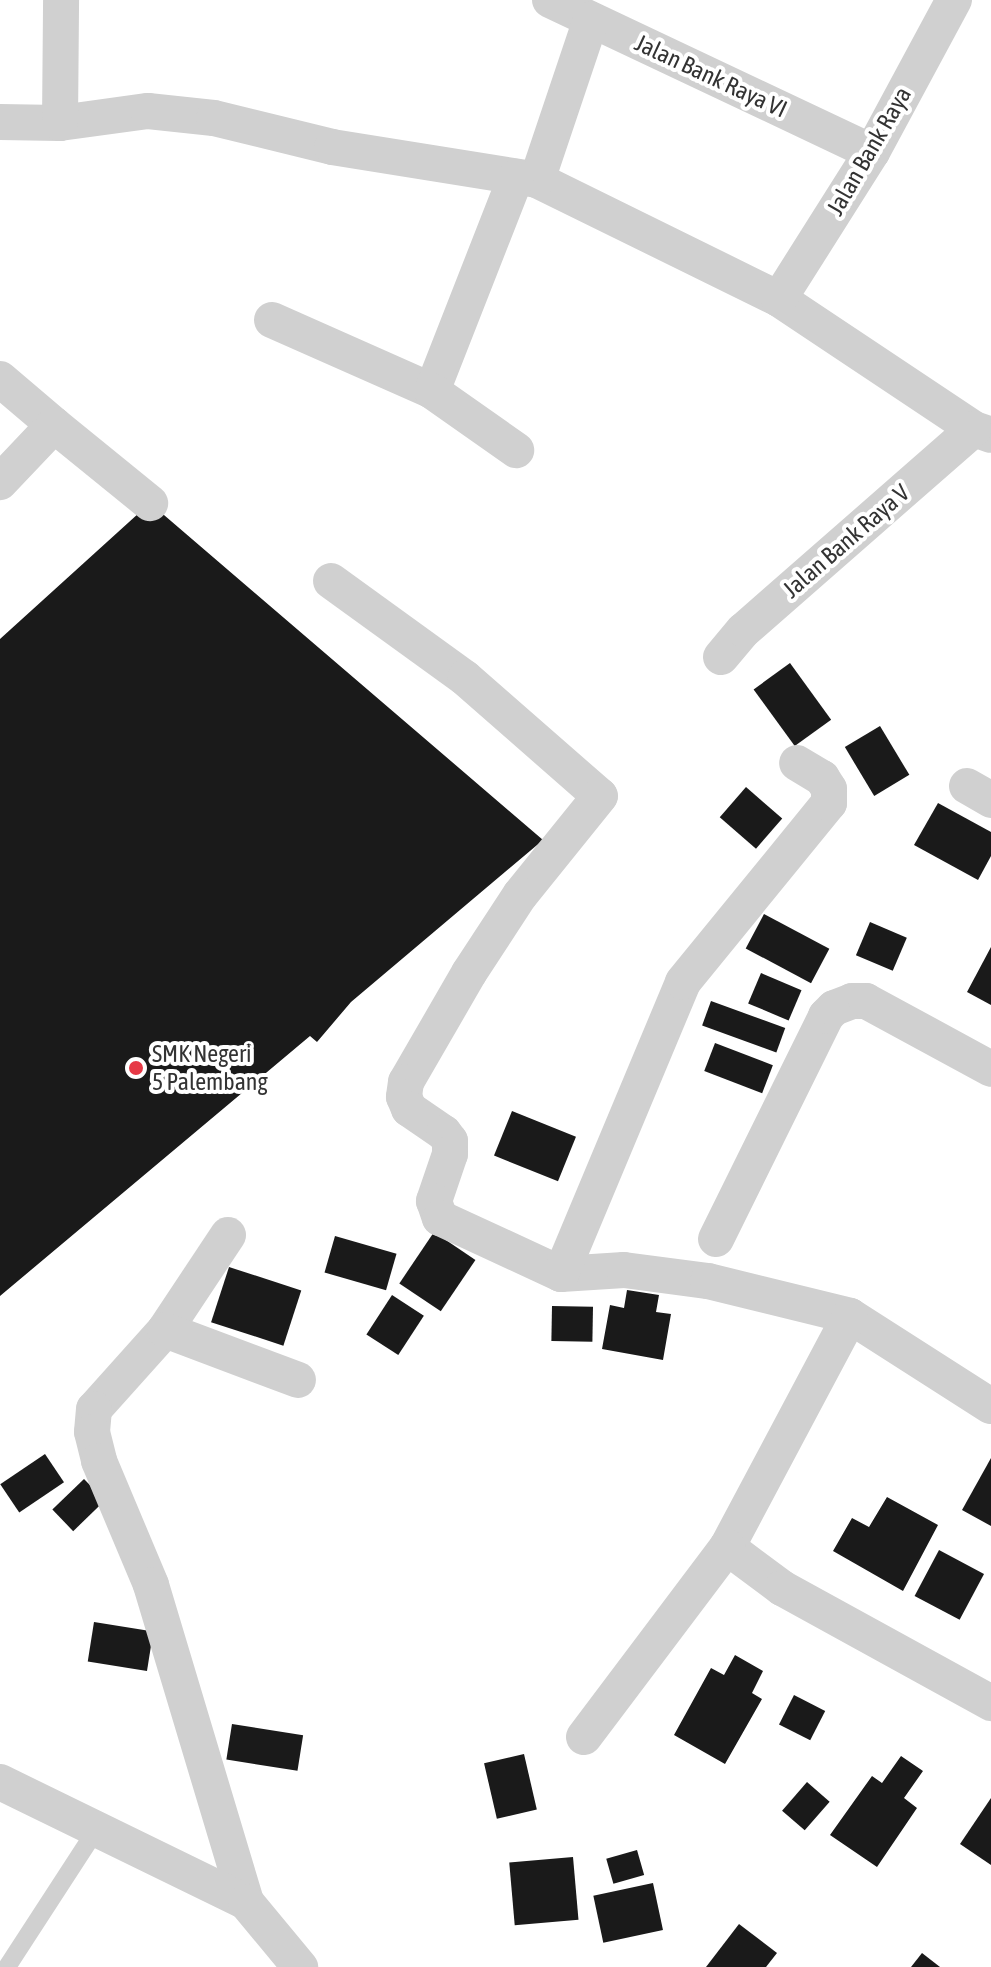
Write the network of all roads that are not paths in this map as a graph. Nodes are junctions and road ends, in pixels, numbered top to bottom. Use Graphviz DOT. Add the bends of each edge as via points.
graph roads {
  1 [pos="61,0"];
  2 [pos="550,0"];
  3 [pos="954,0"];
  4 [pos="591,20"];
  5 [pos="0,122"];
  6 [pos="60,123"];
  7 [pos="872,152"];
  8 [pos="526,178"];
  9 [pos="779,299"];
  10 [pos="272,320"];
  11 [pos="0,379"];
  12 [pos="432,391"];
  13 [pos="54,425"];
  14 [pos="983,432"];
  15 [pos="516,450"];
  16 [pos="0,482"];
  17 [pos="150,503"];
  18 [pos="331,581"];
  19 [pos="721,657"];
  20 [pos="797,763"];
  21 [pos="991,1069"];
  22 [pos="228,1235"];
  23 [pos="716,1239"];
  24 [pos="561,1274"];
  25 [pos="850,1316"];
  26 [pos="165,1330"];
  27 [pos="298,1380"];
  28 [pos="991,1406"];
  29 [pos="727,1547"];
  30 [pos="991,1703"];
  31 [pos="584,1737"];
  32 [pos="0,1782"];
  33 [pos="96,1830"];
  34 [pos="246,1902"];
  35 [pos="7,1967"];
  36 [pos="300,1967"];
  1 -- 6 [label="street"];
  2 -- 4 [label="street, Jalan Bank Raya VI"];
  3 -- 7 [label="street, Jalan Bank Raya"];
  4 -- 7 [label="street, Jalan Bank Raya VI"];
  4 -- 8 [label="street"];
  5 -- 6 [label="street"];
  6 -- 8 [label="street" via="148,111 214,118 332,147"];
  7 -- 9 [label="street, Jalan Bank Raya"];
  8 -- 9 [label="street"];
  8 -- 12 [label="street"];
  9 -- 14 [label="street"];
  10 -- 12 [label="street"];
  11 -- 13 [label="street"];
  12 -- 15 [label="street"];
  13 -- 16 [label="street"];
  13 -- 17 [label="street"];
  14 -- 19 [label="street, Jalan Bank Raya V" via="744,630"];
  18 -- 24 [label="street" via="465,678 600,796 520,895 425,1045 404,1090 409,1109 450,1141 434,1201 440,1218"];
  20 -- 24 [label="street" via="822,778 829,803 683,982"];
  21 -- 23 [label="street" via="866,1001 834,1008"];
  22 -- 26 [label="street"];
  24 -- 25 [label="street" via="624,1270 708,1281"];
  25 -- 28 [label="street"];
  25 -- 29 [label="street"];
  26 -- 27 [label="street"];
  26 -- 34 [label="street" via="94,1409 92,1432 151,1585"];
  29 -- 30 [label="street" via="782,1588"];
  29 -- 31 [label="street"];
  32 -- 33 [label="street"];
  33 -- 34 [label="street"];
  33 -- 35 [label="lane"];
  34 -- 36 [label="street"];
}
